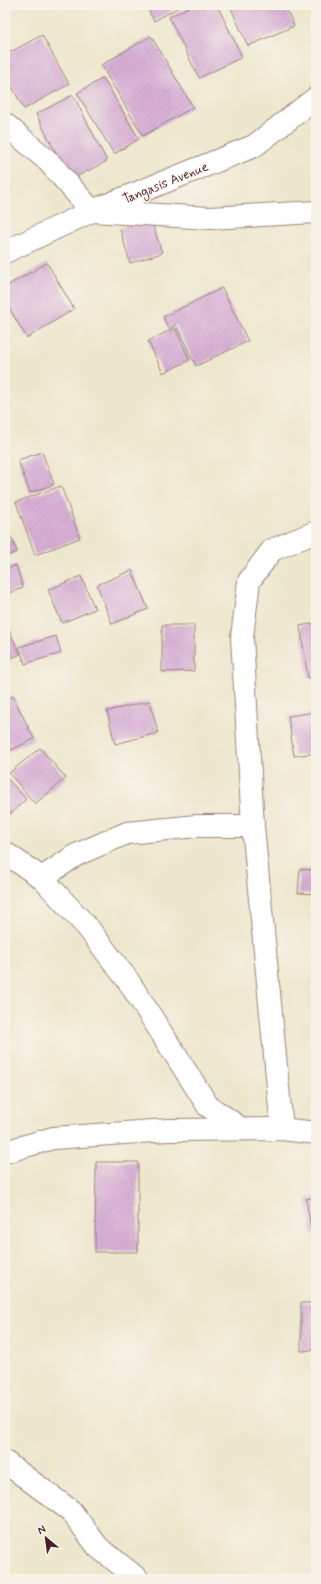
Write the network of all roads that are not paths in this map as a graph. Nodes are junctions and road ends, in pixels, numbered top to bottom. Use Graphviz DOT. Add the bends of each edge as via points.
graph roads {
  1 [pos="316,98"];
  2 [pos="5,124"];
  3 [pos="92,211"];
  4 [pos="316,212"];
  5 [pos="5,252"];
  6 [pos="316,532"];
  7 [pos="253,826"];
  8 [pos="5,853"];
  9 [pos="42,878"];
  10 [pos="242,1129"];
  11 [pos="282,1129"];
  12 [pos="316,1133"];
  13 [pos="5,1152"];
  14 [pos="5,1462"];
  15 [pos="138,1579"];
  1 -- 3 [label="street, Tangasis Avenue" via="254,146"];
  2 -- 3 [label="street" via="48,162"];
  3 -- 4 [label="street" via="210,218"];
  3 -- 5 [label="street, Tangasis Avenue"];
  6 -- 7 [label="street" via="272,550 249,581 242,637"];
  7 -- 9 [label="street" via="197,826 127,833 76,855"];
  7 -- 11 [label="street"];
  8 -- 9 [label="street"];
  9 -- 10 [label="street" via="88,928 129,982 208,1106"];
  10 -- 11 [label="street"];
  10 -- 13 [label="street" via="167,1130 53,1138"];
  11 -- 12 [label="street"];
  14 -- 15 [label="street" via="71,1510 98,1547"];
}
